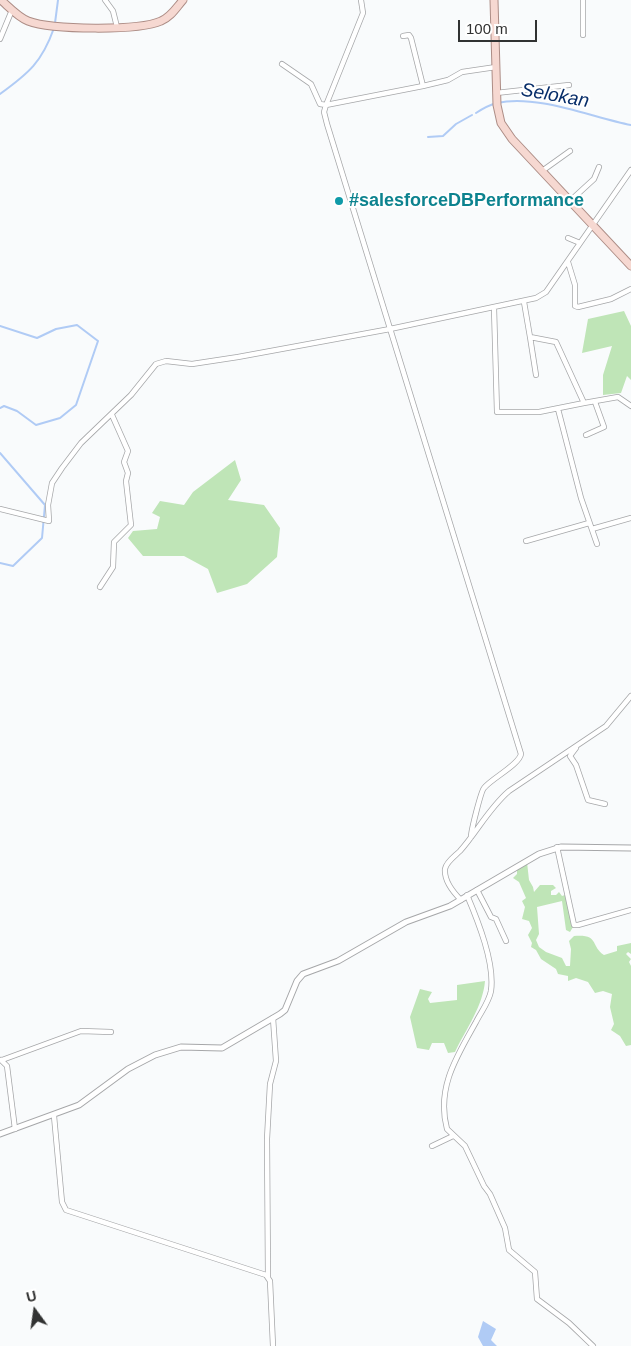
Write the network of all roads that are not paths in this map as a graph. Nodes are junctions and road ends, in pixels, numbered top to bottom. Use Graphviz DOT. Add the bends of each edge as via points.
graph roads {
  1 [pos="1,0"];
  2 [pos="104,0"];
  3 [pos="183,0"];
  4 [pos="360,0"];
  5 [pos="494,0"];
  6 [pos="583,0"];
  7 [pos="12,10"];
  8 [pos="117,28"];
  9 [pos="583,35"];
  10 [pos="403,36"];
  11 [pos="0,39"];
  12 [pos="282,64"];
  13 [pos="496,67"];
  14 [pos="569,85"];
  15 [pos="423,86"];
  16 [pos="497,99"];
  17 [pos="326,105"];
  18 [pos="570,151"];
  19 [pos="599,167"];
  20 [pos="631,170"];
  21 [pos="542,171"];
  22 [pos="570,201"];
  23 [pos="594,227"];
  24 [pos="568,238"];
  25 [pos="580,243"];
  26 [pos="568,262"];
  27 [pos="631,266"];
  28 [pos="631,289"];
  29 [pos="524,302"];
  30 [pos="494,308"];
  31 [pos="390,329"];
  32 [pos="530,337"];
  33 [pos="536,375"];
  34 [pos="595,402"];
  35 [pos="584,403"];
  36 [pos="631,406"];
  37 [pos="558,409"];
  38 [pos="112,415"];
  39 [pos="586,435"];
  40 [pos="0,509"];
  41 [pos="631,518"];
  42 [pos="589,523"];
  43 [pos="592,529"];
  44 [pos="526,541"];
  45 [pos="597,544"];
  46 [pos="100,587"];
  47 [pos="631,696"];
  48 [pos="579,744"];
  49 [pos="605,804"];
  50 [pos="471,837"];
  51 [pos="557,847"];
  52 [pos="631,848"];
  53 [pos="477,890"];
  54 [pos="467,895"];
  55 [pos="460,900"];
  56 [pos="631,910"];
  57 [pos="506,941"];
  58 [pos="273,1018"];
  59 [pos="112,1032"];
  60 [pos="1,1060"];
  61 [pos="54,1116"];
  62 [pos="15,1129"];
  63 [pos="0,1134"];
  64 [pos="453,1136"];
  65 [pos="432,1146"];
  66 [pos="268,1278"];
  67 [pos="273,1346"];
  68 [pos="593,1346"];
  1 -- 7 [label="main road"];
  2 -- 8 [label="street" via="113,12"];
  3 -- 8 [label="main road" via="160,22"];
  4 -- 17 [label="street" via="363,13"];
  5 -- 13 [label="main road"];
  6 -- 9 [label="street"];
  7 -- 8 [label="main road" via="28,21"];
  7 -- 11 [label="street"];
  10 -- 15 [label="street" via="411,38"];
  12 -- 17 [label="street" via="311,84 320,104"];
  13 -- 15 [label="street" via="462,72 448,80"];
  13 -- 16 [label="main road"];
  14 -- 16 [label="street"];
  15 -- 17 [label="street"];
  16 -- 21 [label="main road" via="502,127"];
  17 -- 31 [label="street" via="327,124"];
  18 -- 21 [label="street"];
  19 -- 22 [label="street" via="594,178"];
  20 -- 23 [label="street"];
  21 -- 22 [label="main road"];
  22 -- 23 [label="main road"];
  23 -- 25 [label="street"];
  23 -- 27 [label="main road"];
  24 -- 25 [label="street"];
  25 -- 26 [label="street"];
  26 -- 28 [label="street" via="575,285 575,306 611,299"];
  26 -- 29 [label="street" via="546,292"];
  29 -- 30 [label="street"];
  29 -- 32 [label="street"];
  30 -- 31 [label="street"];
  30 -- 37 [label="street" via="497,412"];
  31 -- 38 [label="street" via="192,364 161,362 149,370"];
  31 -- 50 [label="street" via="521,754 517,762 482,789"];
  32 -- 33 [label="street"];
  32 -- 35 [label="street" via="556,342"];
  34 -- 35 [label="street"];
  34 -- 36 [label="street" via="621,397"];
  34 -- 39 [label="street" via="604,427"];
  35 -- 37 [label="street"];
  37 -- 42 [label="street"];
  38 -- 40 [label="street" via="82,443 52,483 49,521"];
  38 -- 46 [label="street" via="128,452 124,462 128,473 131,525 114,542 113,567"];
  41 -- 43 [label="street"];
  42 -- 43 [label="street"];
  42 -- 44 [label="street"];
  43 -- 45 [label="street"];
  47 -- 48 [label="street" via="606,726"];
  48 -- 49 [label="street" via="570,756 588,800"];
  48 -- 50 [label="street" via="502,797"];
  50 -- 55 [label="street" via="445,869 451,888"];
  51 -- 52 [label="street"];
  51 -- 53 [label="street"];
  51 -- 56 [label="street" via="574,925"];
  53 -- 54 [label="street"];
  53 -- 57 [label="street"];
  54 -- 55 [label="street"];
  54 -- 64 [label="street" via="490,967 491,990 453,1063 444,1092 446,1125"];
  55 -- 58 [label="street" via="406,922 338,960 304,974 297,981 285,1010"];
  58 -- 61 [label="street" via="222,1048 181,1047 154,1055 128,1069 88,1100"];
  58 -- 66 [label="street" via="276,1061 270,1084 267,1139"];
  59 -- 60 [label="street" via="81,1031"];
  60 -- 62 [label="street" via="7,1066"];
  61 -- 62 [label="street"];
  61 -- 66 [label="street" via="62,1202 66,1210 255,1270"];
  62 -- 63 [label="street"];
  64 -- 65 [label="street"];
  64 -- 68 [label="street" via="465,1146 490,1194 505,1228 509,1250 535,1272 537,1298"];
  66 -- 67 [label="street"];
}
